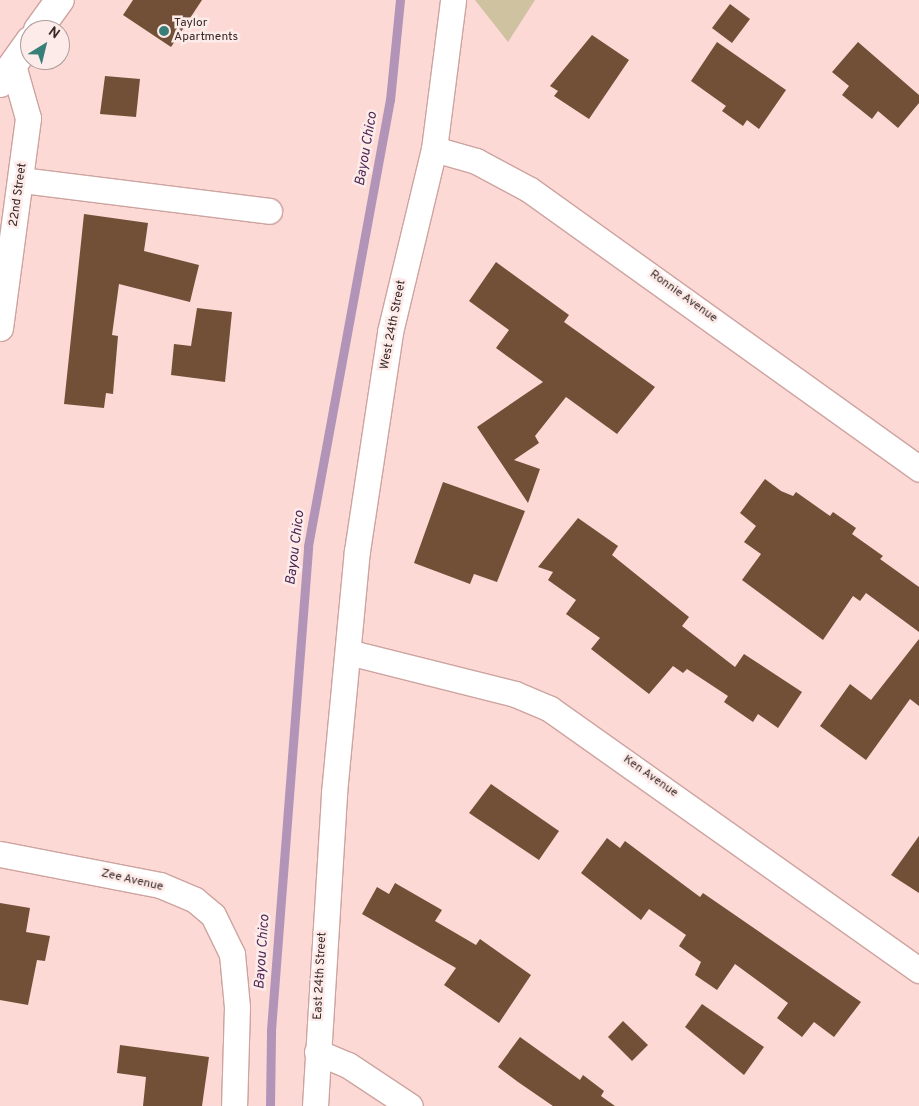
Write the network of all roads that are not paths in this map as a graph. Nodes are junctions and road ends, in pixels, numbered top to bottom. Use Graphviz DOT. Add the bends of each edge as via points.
graph roads {
  1 [pos="60,0"];
  2 [pos="453,0"];
  3 [pos="45,20"];
  4 [pos="20,55"];
  5 [pos="6,74"];
  6 [pos="434,150"];
  7 [pos="21,180"];
  8 [pos="269,211"];
  9 [pos="0,328"];
  10 [pos="919,469"];
  11 [pos="348,652"];
  12 [pos="330,846"];
  13 [pos="0,854"];
  14 [pos="919,970"];
  15 [pos="317,1052"];
  16 [pos="234,1106"];
  17 [pos="315,1106"];
  18 [pos="410,1106"];
  1 -- 3 [label="street"];
  2 -- 6 [label="street, West 24th Street"];
  4 -- 5 [label="street"];
  5 -- 7 [label="street, 22nd Street" via="28,104"];
  6 -- 10 [label="street, Ronnie Avenue" via="476,161 530,190"];
  6 -- 11 [label="street, West 24th Street" via="390,332 357,551"];
  7 -- 8 [label="street"];
  7 -- 9 [label="street, 22nd Street"];
  11 -- 12 [label="street, West 24th Street"];
  11 -- 14 [label="street, Ken Avenue" via="515,694 550,709"];
  12 -- 15 [label="street, East 24th Street"];
  13 -- 16 [label="street, Zee Avenue" via="160,885 195,900 213,915 232,954 237,1007"];
  15 -- 17 [label="street, East 24th Street"];
  15 -- 18 [label="street" via="348,1065"];
}
